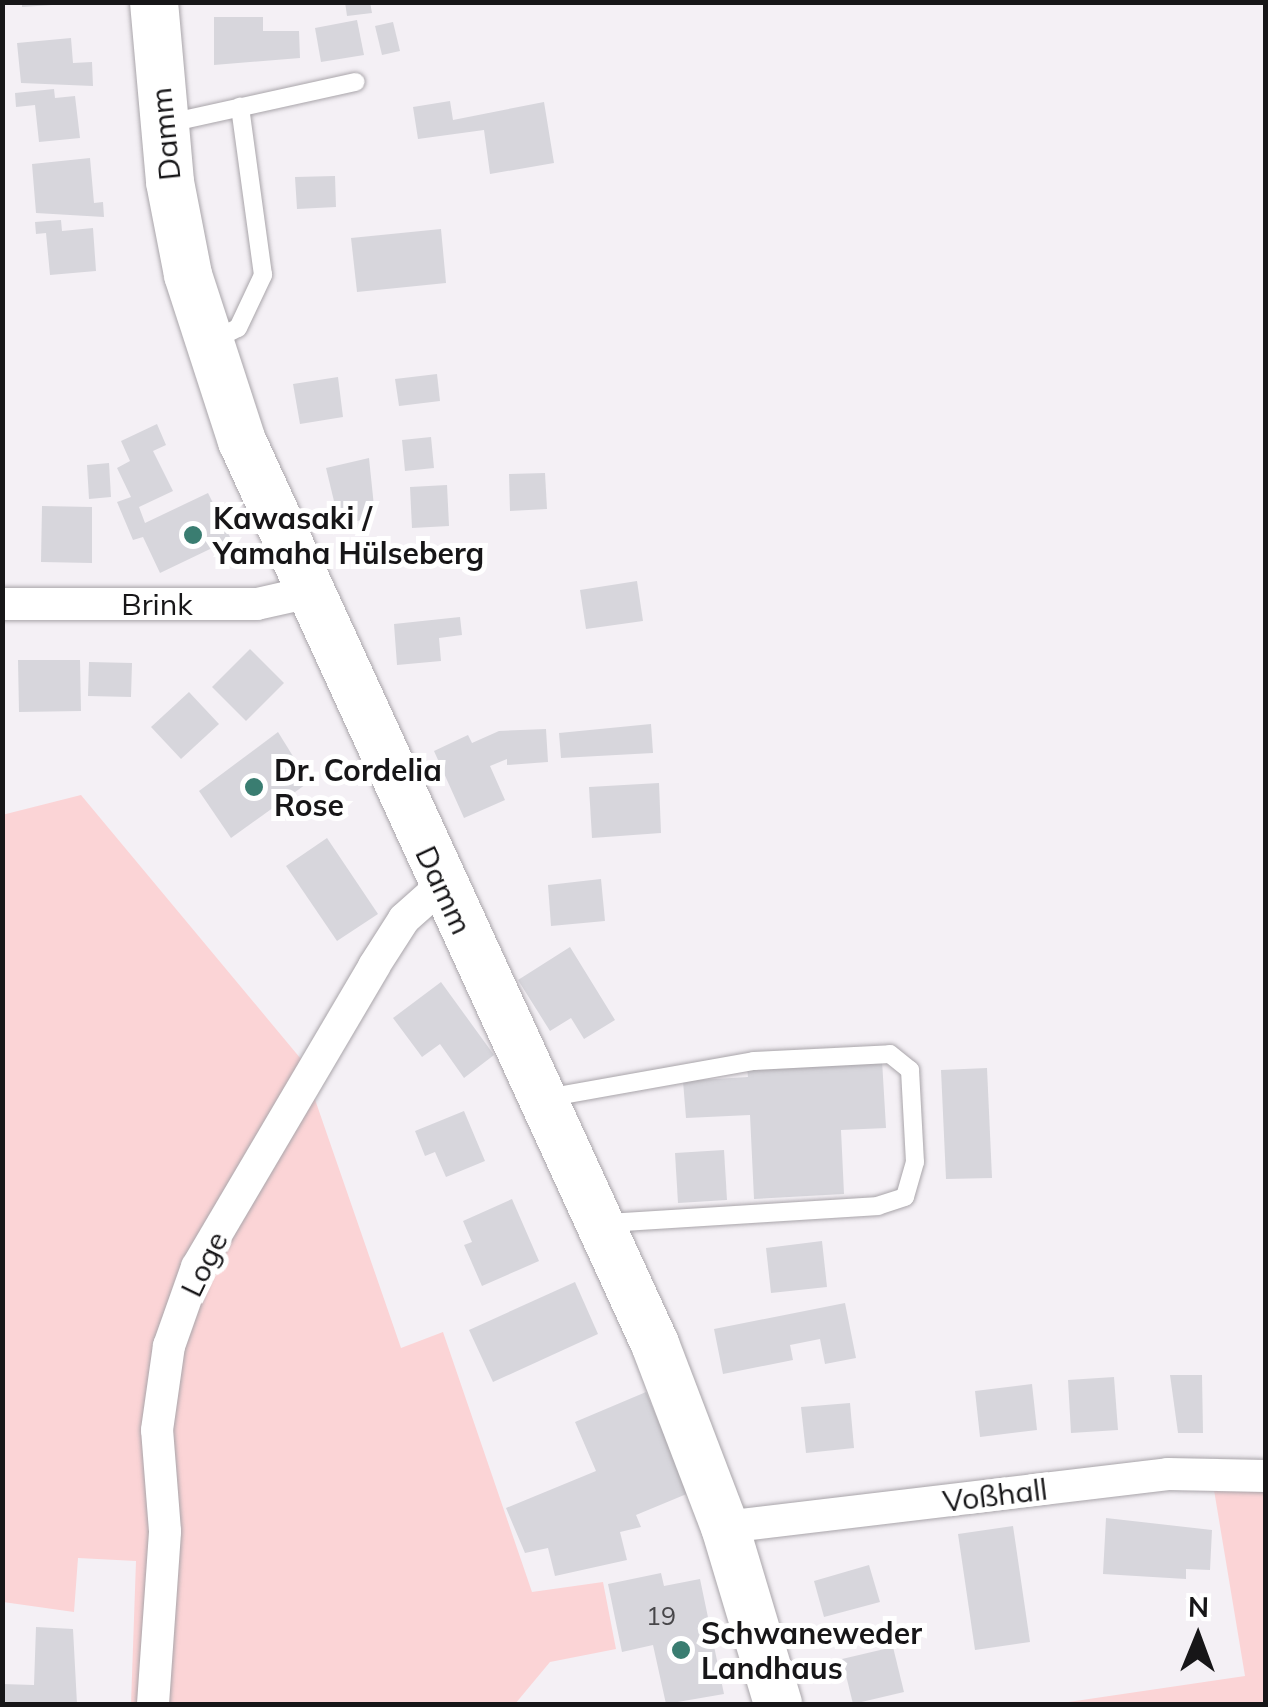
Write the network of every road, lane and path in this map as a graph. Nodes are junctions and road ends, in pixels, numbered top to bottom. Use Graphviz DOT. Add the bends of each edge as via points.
graph roads {
  1 [pos="154,2"];
  2 [pos="356,82"];
  3 [pos="240,107"];
  4 [pos="164,124"];
  5 [pos="208,344"];
  6 [pos="310,592"];
  7 [pos="2,604"];
  8 [pos="441,886"];
  9 [pos="540,1099"];
  10 [pos="598,1223"];
  11 [pos="1266,1476"];
  12 [pos="725,1527"];
  13 [pos="154,1704"];
  14 [pos="778,1704"];
  1 -- 4 [label="main road, Damm"];
  2 -- 3 [label="lane"];
  3 -- 4 [label="lane"];
  3 -- 5 [label="lane" via="263,276 238,328"];
  4 -- 5 [label="main road, Damm" via="188,274"];
  5 -- 6 [label="main road, Damm" via="242,441"];
  6 -- 7 [label="street, Brink" via="257,604"];
  6 -- 8 [label="main road, Damm"];
  8 -- 9 [label="main road, Damm"];
  8 -- 13 [label="street, Loge" via="404,919 374,966 192,1282 170,1346 157,1430 165,1531"];
  9 -- 10 [label="main road, Damm"];
  9 -- 10 [label="lane" via="754,1061 890,1054 910,1070 915,1162 905,1197 878,1206"];
  10 -- 12 [label="main road, Damm" via="681,1406"];
  11 -- 12 [label="street, Voßhall" via="1168,1474"];
  12 -- 14 [label="main road, Damm"];
}
